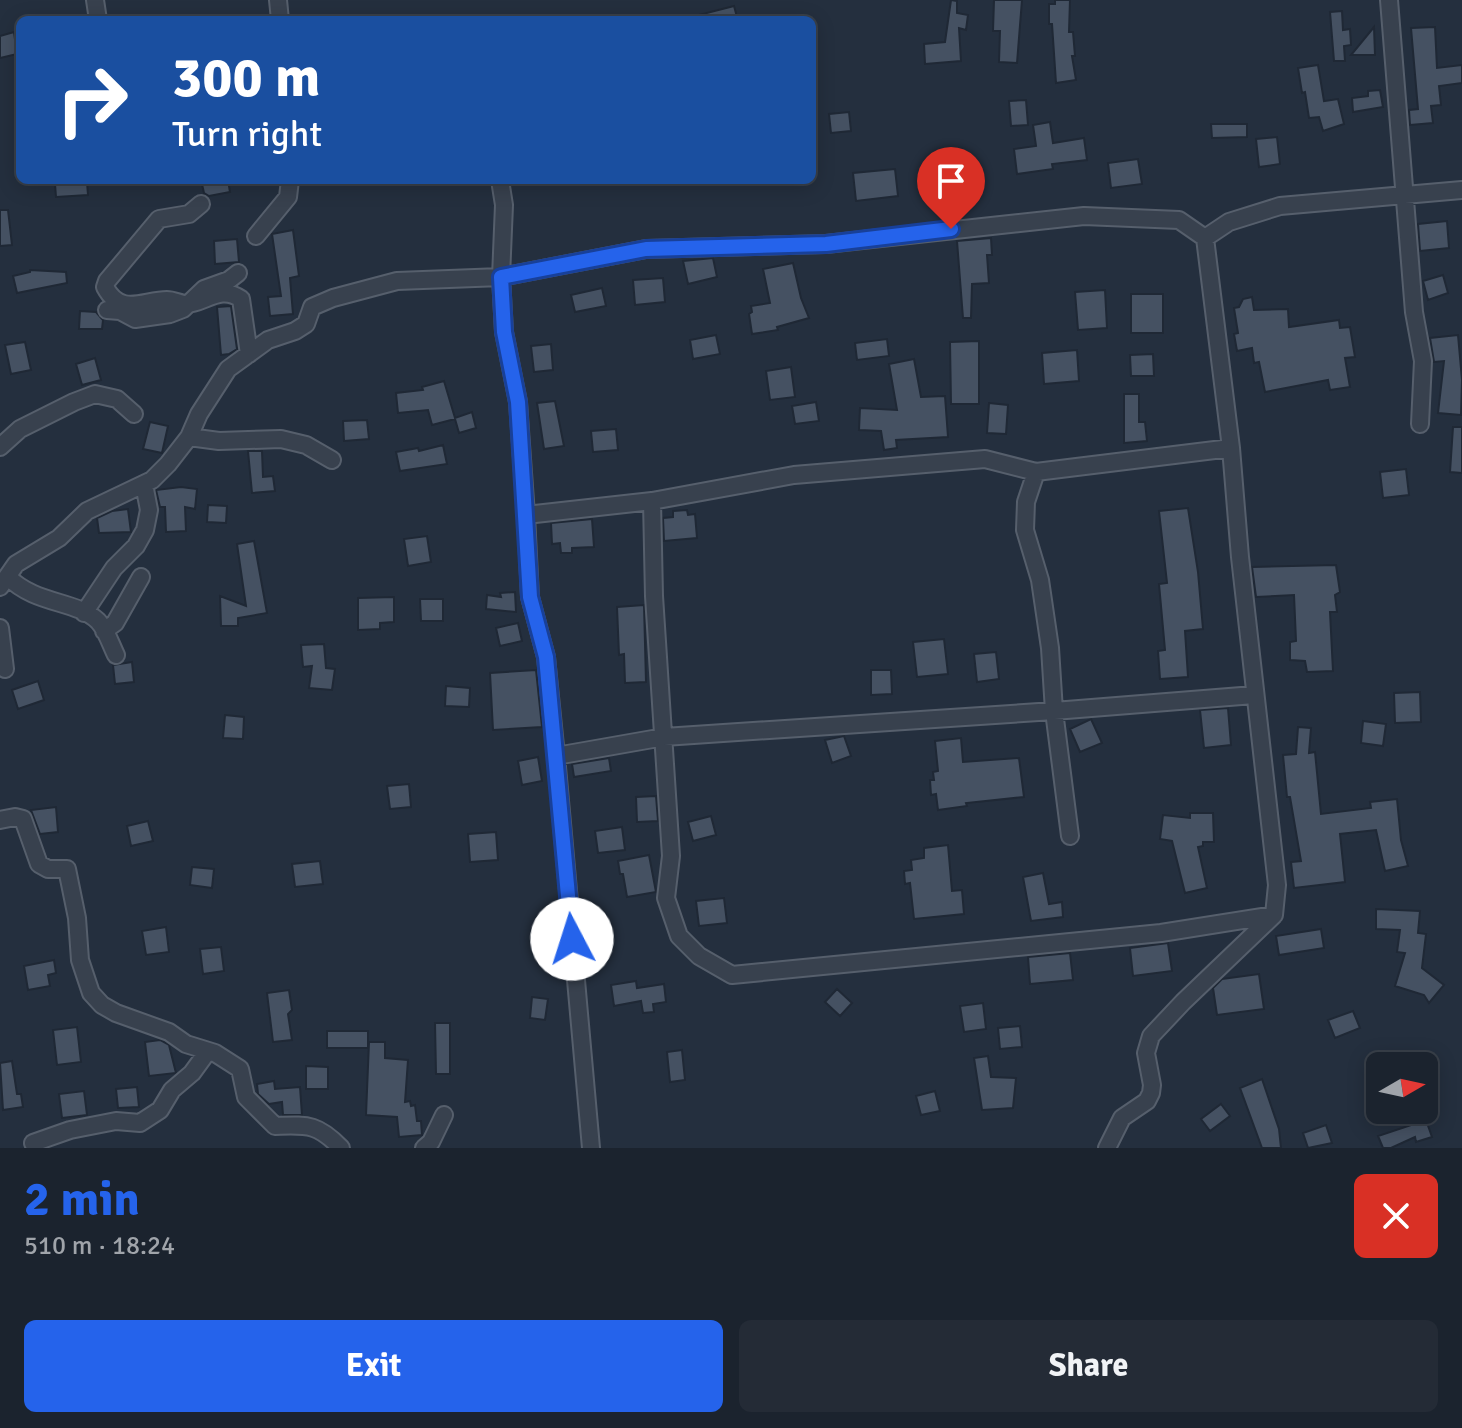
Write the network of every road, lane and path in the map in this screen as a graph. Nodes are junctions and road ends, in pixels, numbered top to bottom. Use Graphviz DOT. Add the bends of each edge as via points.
graph roads {
  1 [pos="1389,0"];
  2 [pos="290,184"];
  3 [pos="501,184"];
  4 [pos="1462,190"];
  5 [pos="1404,196"];
  6 [pos="201,204"];
  7 [pos="256,236"];
  8 [pos="1205,238"];
  9 [pos="238,273"];
  10 [pos="501,277"];
  11 [pos="188,304"];
  12 [pos="107,310"];
  13 [pos="249,354"];
  14 [pos="134,414"];
  15 [pos="1420,424"];
  16 [pos="189,437"];
  17 [pos="0,447"];
  18 [pos="1231,448"];
  19 [pos="332,460"];
  20 [pos="1036,472"];
  21 [pos="144,484"];
  22 [pos="652,501"];
  23 [pos="526,515"];
  24 [pos="141,577"];
  25 [pos="4,582"];
  26 [pos="84,613"];
  27 [pos="0,628"];
  28 [pos="104,631"];
  29 [pos="116,655"];
  30 [pos="5,669"];
  31 [pos="1254,695"];
  32 [pos="1054,711"];
  33 [pos="664,737"];
  34 [pos="556,756"];
  35 [pos="0,820"];
  36 [pos="1070,836"];
  37 [pos="1274,915"];
  38 [pos="208,1051"];
  39 [pos="444,1115"];
  40 [pos="33,1143"];
  41 [pos="341,1148"];
  42 [pos="424,1148"];
  43 [pos="591,1148"];
  44 [pos="1107,1148"];
  1 -- 5 [label="street"];
  2 -- 7 [label="street" via="288,197"];
  3 -- 10 [label="street"];
  4 -- 5 [label="street"];
  5 -- 8 [label="street" via="1280,206 1229,222"];
  5 -- 15 [label="street" via="1423,361"];
  6 -- 11 [label="street" via="189,214 159,219 105,287 110,296 133,306 168,300"];
  8 -- 10 [label="street" via="1179,220 1084,216 826,244 646,249"];
  8 -- 18 [label="street"];
  9 -- 11 [label="street" via="204,289"];
  10 -- 13 [label="street" via="397,281 333,298 312,307 306,324"];
  10 -- 23 [label="street"];
  11 -- 12 [label="street" via="146,319"];
  11 -- 13 [label="street" via="210,295 241,299"];
  13 -- 16 [label="street" via="228,369"];
  14 -- 17 [label="street" via="117,399 95,394 20,429"];
  16 -- 19 [label="street" via="281,439"];
  16 -- 21 [label="street"];
  18 -- 20 [label="street"];
  18 -- 31 [label="street"];
  20 -- 22 [label="street" via="969,460 794,475"];
  20 -- 32 [label="street" via="1026,502 1025,530 1045,611"];
  21 -- 25 [label="street" via="87,511 59,538 16,564"];
  21 -- 26 [label="street" via="149,510 145,530"];
  22 -- 23 [label="street"];
  22 -- 33 [label="street"];
  23 -- 34 [label="street" via="530,597 546,657"];
  24 -- 28 [label="street" via="115,623"];
  25 -- 26 [label="street"];
  26 -- 28 [label="street"];
  27 -- 30 [label="street"];
  28 -- 29 [label="street"];
  31 -- 32 [label="street"];
  31 -- 37 [label="street" via="1277,885"];
  32 -- 33 [label="street"];
  32 -- 36 [label="street"];
  33 -- 34 [label="street"];
  33 -- 37 [label="street" via="671,856 666,898 679,936 699,956 732,975 1161,933"];
  34 -- 43 [label="street"];
  35 -- 38 [label="street" via="23,819 39,864 67,869 80,960 91,993 116,1013"];
  37 -- 44 [label="street" via="1151,1036 1146,1053 1151,1093 1122,1118"];
  38 -- 40 [label="street" via="160,1110 140,1123 116,1121"];
  38 -- 41 [label="street" via="240,1069 246,1097 275,1126 309,1125"];
  39 -- 42 [label="street"];
}
